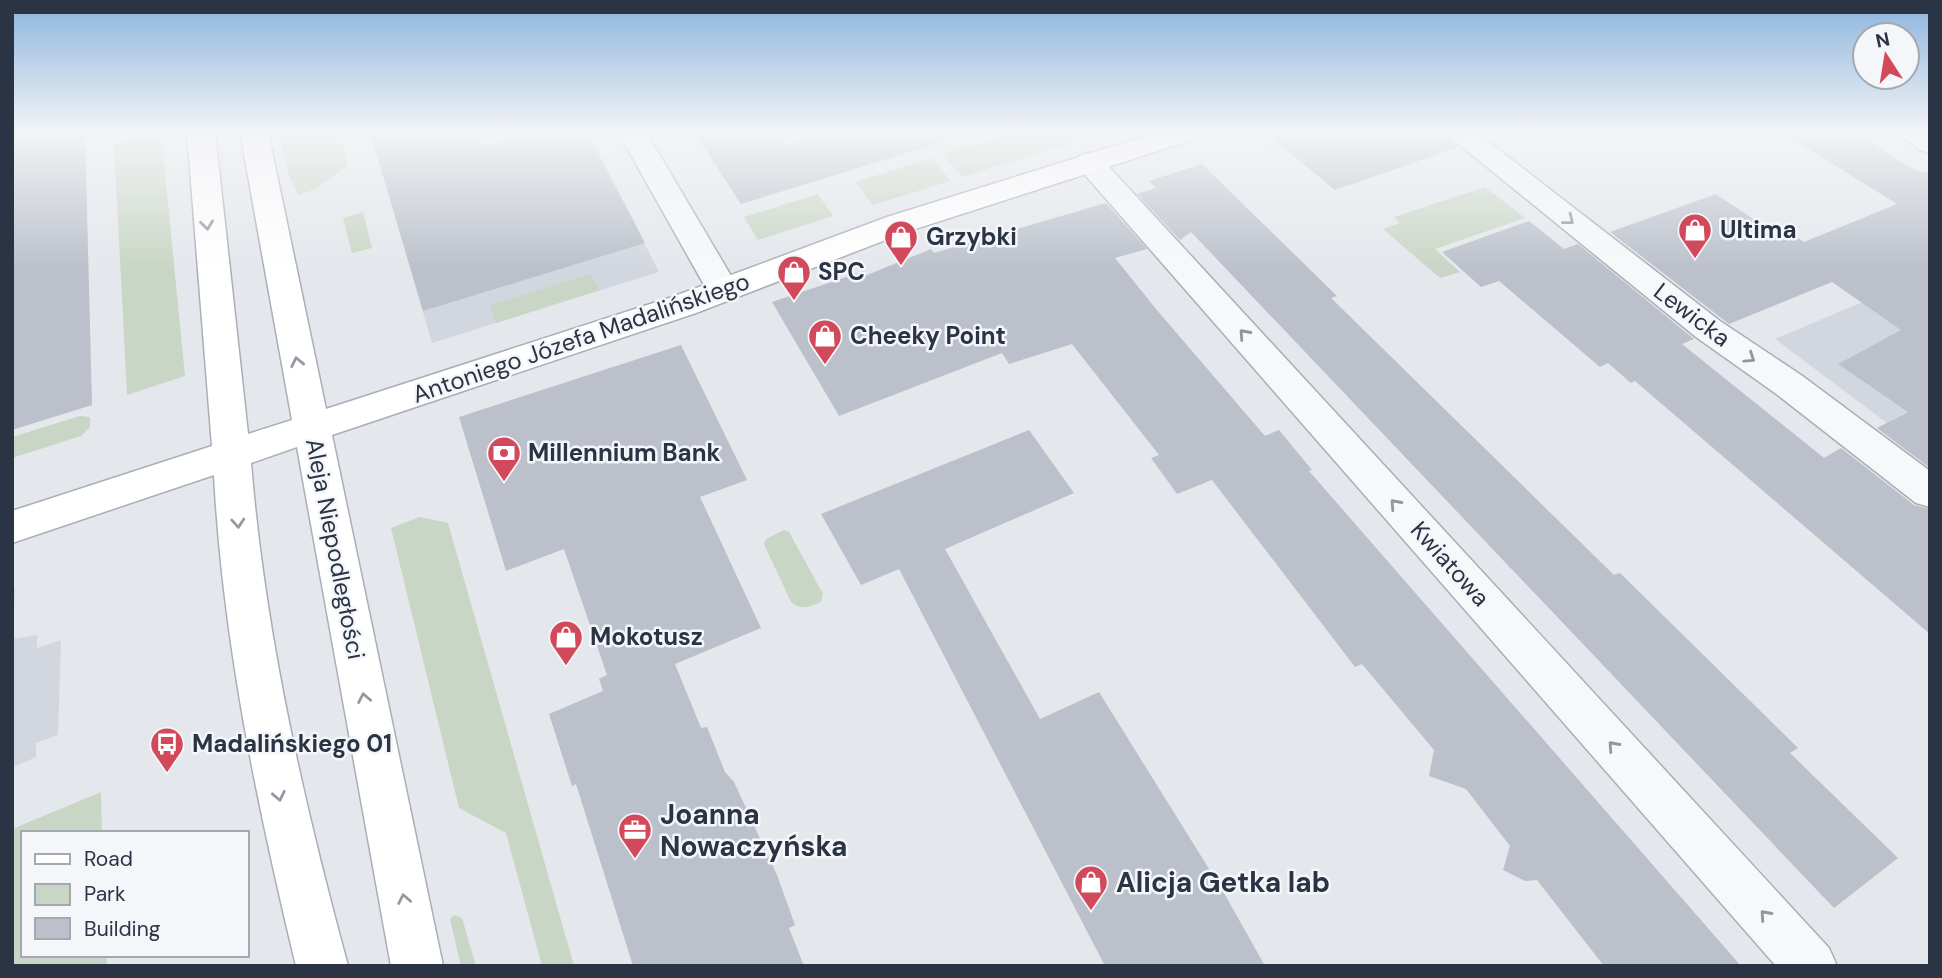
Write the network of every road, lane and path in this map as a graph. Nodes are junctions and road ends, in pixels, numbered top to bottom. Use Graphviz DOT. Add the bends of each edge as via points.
graph roads {
  1 [pos="204,178"];
  2 [pos="265,178"];
  3 [pos="658,178"];
  4 [pos="1042,178"];
  5 [pos="1103,178"];
  6 [pos="1516,178"];
  7 [pos="724,291"];
  8 [pos="310,429"];
  9 [pos="232,455"];
  10 [pos="1930,492"];
  11 [pos="12,527"];
  12 [pos="323,966"];
  13 [pos="417,966"];
  14 [pos="1811,966"];
  1 -- 9 [label="main road, one-way"];
  8 -- 2 [label="main road, Aleja Niepodległości, one-way"];
  3 -- 7 [label="street"];
  4 -- 7 [label="main road, Antoniego Józefa Madalińskiego" via="898,225"];
  14 -- 5 [label="street, Kwiatowa, one-way"];
  6 -- 10 [label="street, Lewicka, one-way" via="1708,329"];
  7 -- 8 [label="main road, Antoniego Józefa Madalińskiego"];
  8 -- 9 [label="main road, Antoniego Józefa Madalińskiego"];
  13 -- 8 [label="main road, Aleja Niepodległości, one-way"];
  9 -- 11 [label="main road, Antoniego Józefa Madalińskiego"];
  9 -- 12 [label="main road, one-way" via="243,586 269,750"];
}
